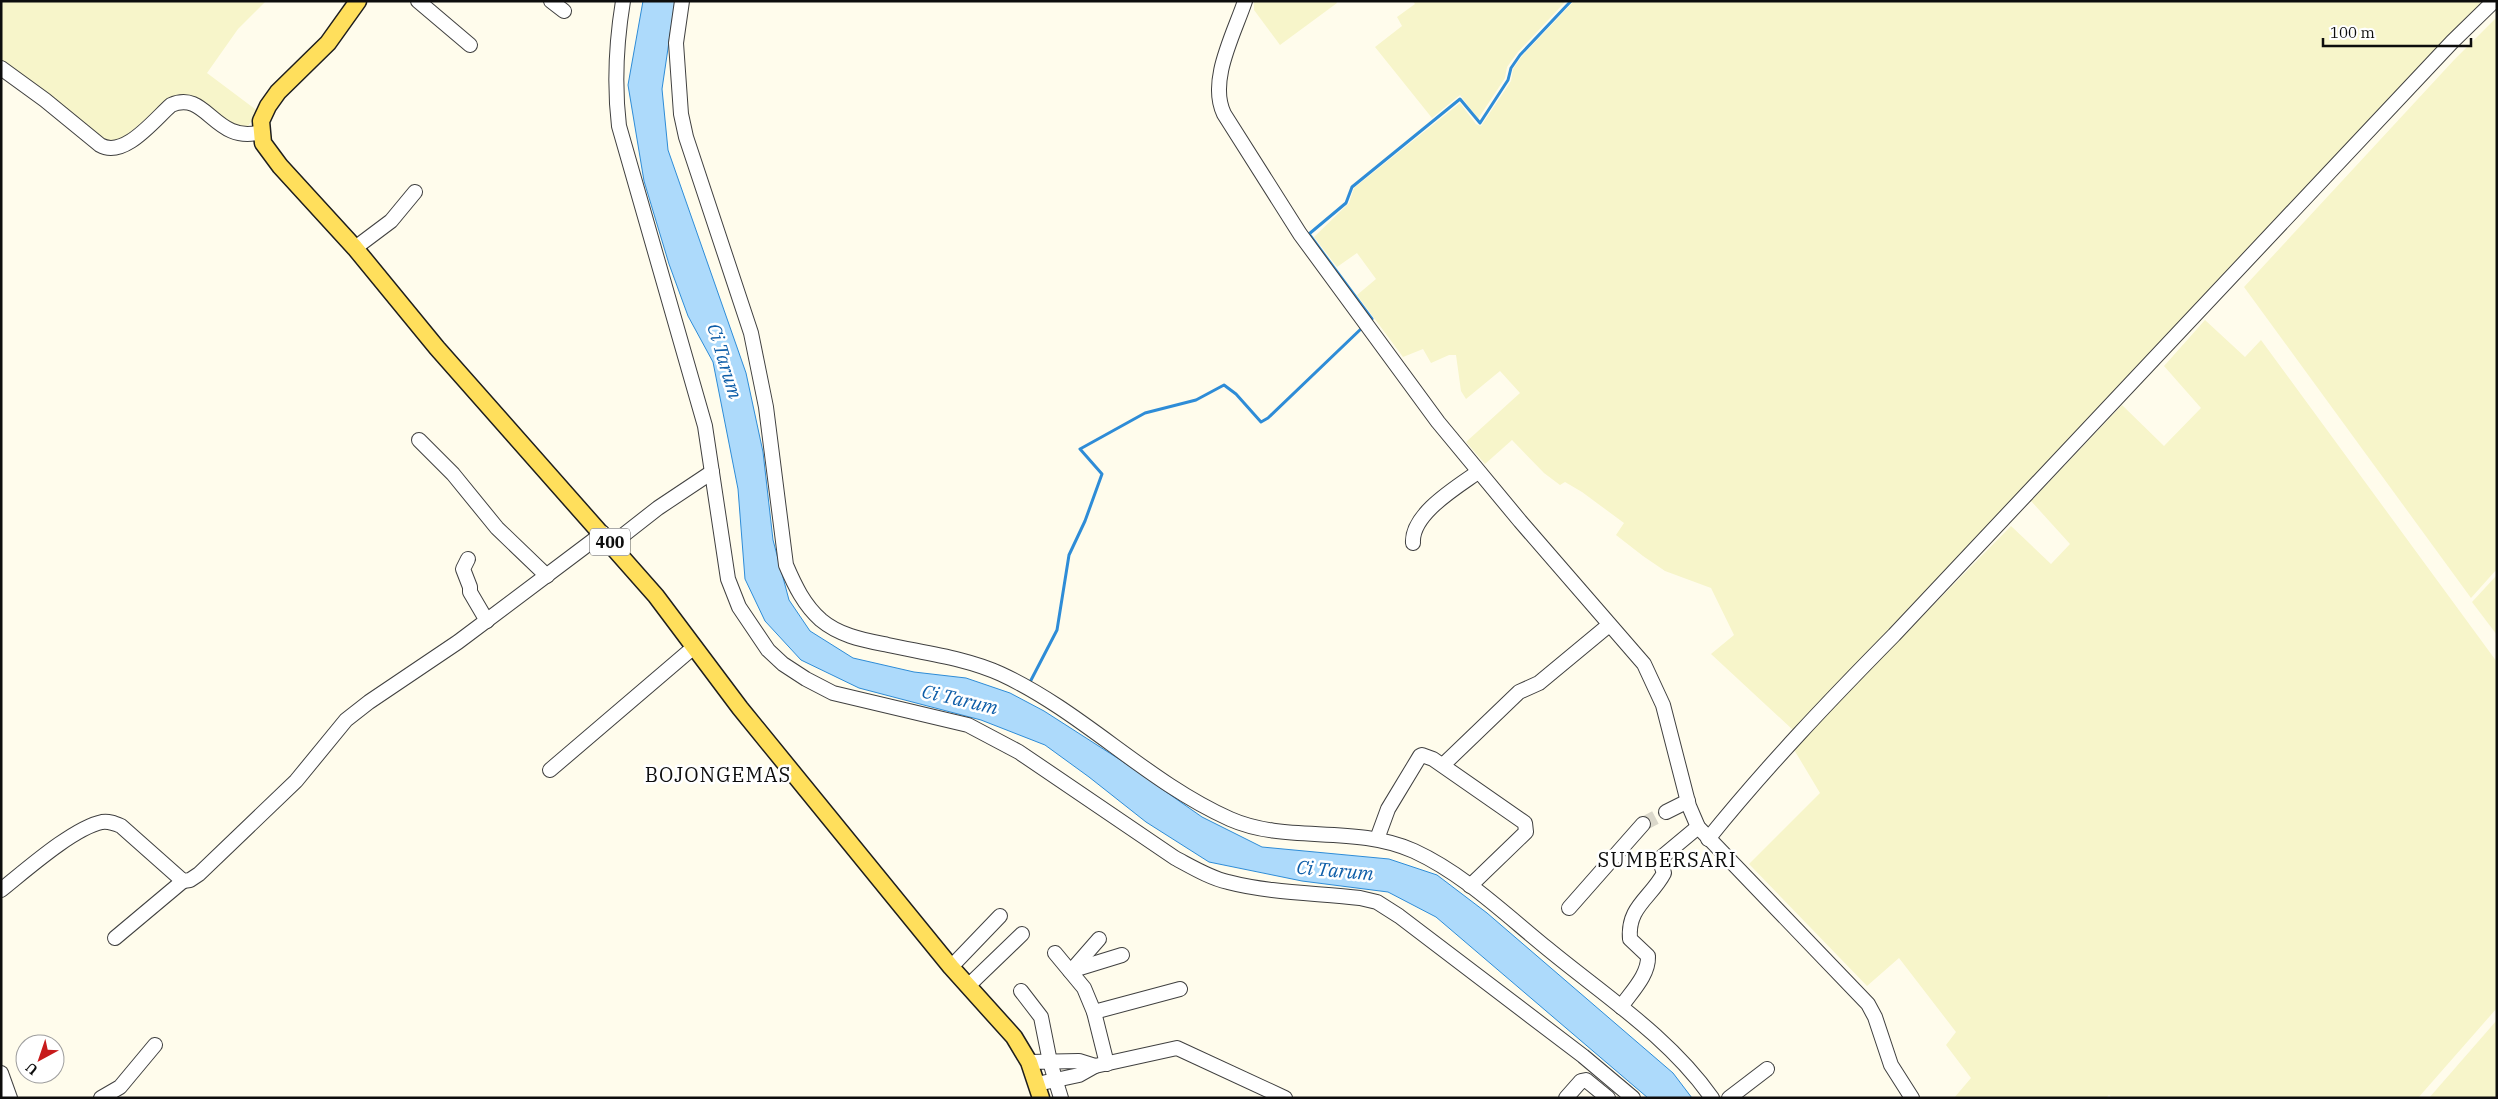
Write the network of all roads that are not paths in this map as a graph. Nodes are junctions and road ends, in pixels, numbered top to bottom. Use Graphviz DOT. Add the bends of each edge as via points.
graph roads {
  1 [pos="358,1"];
  2 [pos="418,1"];
  3 [pos="551,1"];
  4 [pos="623,1"];
  5 [pos="682,1"];
  6 [pos="1245,1"];
  7 [pos="2494,1"];
  8 [pos="564,12"];
  9 [pos="470,45"];
  10 [pos="1,68"];
  11 [pos="261,132"];
  12 [pos="414,192"];
  13 [pos="355,248"];
  14 [pos="418,440"];
  15 [pos="712,472"];
  16 [pos="1478,472"];
  17 [pos="607,538"];
  18 [pos="1413,543"];
  19 [pos="468,559"];
  20 [pos="547,576"];
  21 [pos="487,621"];
  22 [pos="1609,625"];
  23 [pos="694,647"];
  24 [pos="1443,765"];
  25 [pos="550,770"];
  26 [pos="1688,801"];
  27 [pos="1666,812"];
  28 [pos="1643,824"];
  29 [pos="1698,827"];
  30 [pos="1377,839"];
  31 [pos="1708,839"];
  32 [pos="183,881"];
  33 [pos="1,890"];
  34 [pos="1475,890"];
  35 [pos="1569,908"];
  36 [pos="1000,916"];
  37 [pos="1022,934"];
  38 [pos="115,938"];
  39 [pos="1098,939"];
  40 [pos="1055,953"];
  41 [pos="1122,955"];
  42 [pos="951,967"];
  43 [pos="1070,972"];
  44 [pos="968,986"];
  45 [pos="1180,989"];
  46 [pos="1021,991"];
  47 [pos="1621,1007"];
  48 [pos="1094,1012"];
  49 [pos="155,1046"];
  50 [pos="1029,1062"];
  51 [pos="1050,1062"];
  52 [pos="1101,1065"];
  53 [pos="1767,1069"];
  54 [pos="1,1074"];
  55 [pos="1056,1080"];
  56 [pos="1039,1091"];
  57 [pos="10,1098"];
  58 [pos="101,1098"];
  59 [pos="1061,1098"];
  60 [pos="1285,1098"];
  61 [pos="1566,1098"];
  62 [pos="1608,1098"];
  63 [pos="1632,1098"];
  64 [pos="1712,1098"];
  65 [pos="1729,1098"];
  66 [pos="1912,1098"];
  1 -- 11 [label="main road" via="328,43 278,92 262,121"];
  2 -- 9 [label="street"];
  3 -- 8 [label="street"];
  4 -- 15 [label="street" via="616,51 615,91 619,126 705,426"];
  5 -- 30 [label="street" via="676,43 683,122 750,330 766,407 786,565 807,606 841,633 957,659 998,673 1029,689 1173,786 1230,819 1269,830"];
  6 -- 16 [label="street" via="1218,79 1219,104 1300,234"];
  7 -- 31 [label="street" via="1819,711"];
  10 -- 11 [label="street" via="100,145 109,148 124,146 171,105 179,102 194,104 236,134"];
  11 -- 13 [label="main road, 400" via="263,144 270,154"];
  12 -- 13 [label="street" via="391,221"];
  13 -- 17 [label="main road, 400" via="443,355"];
  14 -- 20 [label="street" via="453,474 497,528"];
  15 -- 17 [label="street"];
  15 -- 63 [label="street" via="732,593 768,650 783,664 833,693 968,726 992,737 1175,858 1226,882 1377,902 1583,1056"];
  16 -- 18 [label="street" via="1430,508 1418,523"];
  16 -- 22 [label="street"];
  17 -- 20 [label="street"];
  17 -- 23 [label="main road, 400"];
  19 -- 21 [label="street" via="463,569 470,592"];
  20 -- 21 [label="street"];
  21 -- 32 [label="street" via="346,720 296,781 200,874"];
  22 -- 24 [label="street" via="1539,682 1519,692"];
  22 -- 26 [label="street" via="1644,664 1652,679 1663,705"];
  23 -- 25 [label="street"];
  23 -- 42 [label="main road, 400"];
  24 -- 30 [label="street" via="1421,755 1388,809"];
  24 -- 34 [label="street" via="1525,823 1526,832"];
  26 -- 27 [label="street"];
  26 -- 29 [label="street"];
  28 -- 35 [label="street"];
  29 -- 31 [label="street"];
  29 -- 47 [label="street" via="1662,857 1660,862 1664,873 1632,916 1630,939 1648,956 1648,962 1647,970"];
  30 -- 34 [label="street" via="1412,850"];
  31 -- 66 [label="street" via="1868,1004 1891,1065"];
  32 -- 33 [label="street" via="121,826 101,822 61,844"];
  32 -- 38 [label="street"];
  34 -- 47 [label="street"];
  36 -- 42 [label="street"];
  37 -- 44 [label="street"];
  39 -- 43 [label="street"];
  40 -- 43 [label="street"];
  41 -- 43 [label="street"];
  42 -- 44 [label="main road, 400"];
  43 -- 48 [label="street" via="1084,988"];
  44 -- 50 [label="main road, 400" via="1005,1026"];
  45 -- 48 [label="street"];
  46 -- 51 [label="street" via="1040,1017"];
  47 -- 64 [label="street" via="1693,1071"];
  48 -- 52 [label="street"];
  49 -- 58 [label="street" via="120,1087"];
  50 -- 51 [label="street"];
  50 -- 56 [label="main road, 400"];
  51 -- 52 [label="street" via="1078,1061"];
  51 -- 55 [label="street"];
  52 -- 55 [label="street" via="1079,1075"];
  52 -- 60 [label="street" via="1178,1048"];
  53 -- 65 [label="street"];
  54 -- 57 [label="street"];
  55 -- 56 [label="street"];
  55 -- 59 [label="street"];
  61 -- 62 [label="street" via="1580,1081 1586,1080"];
}
